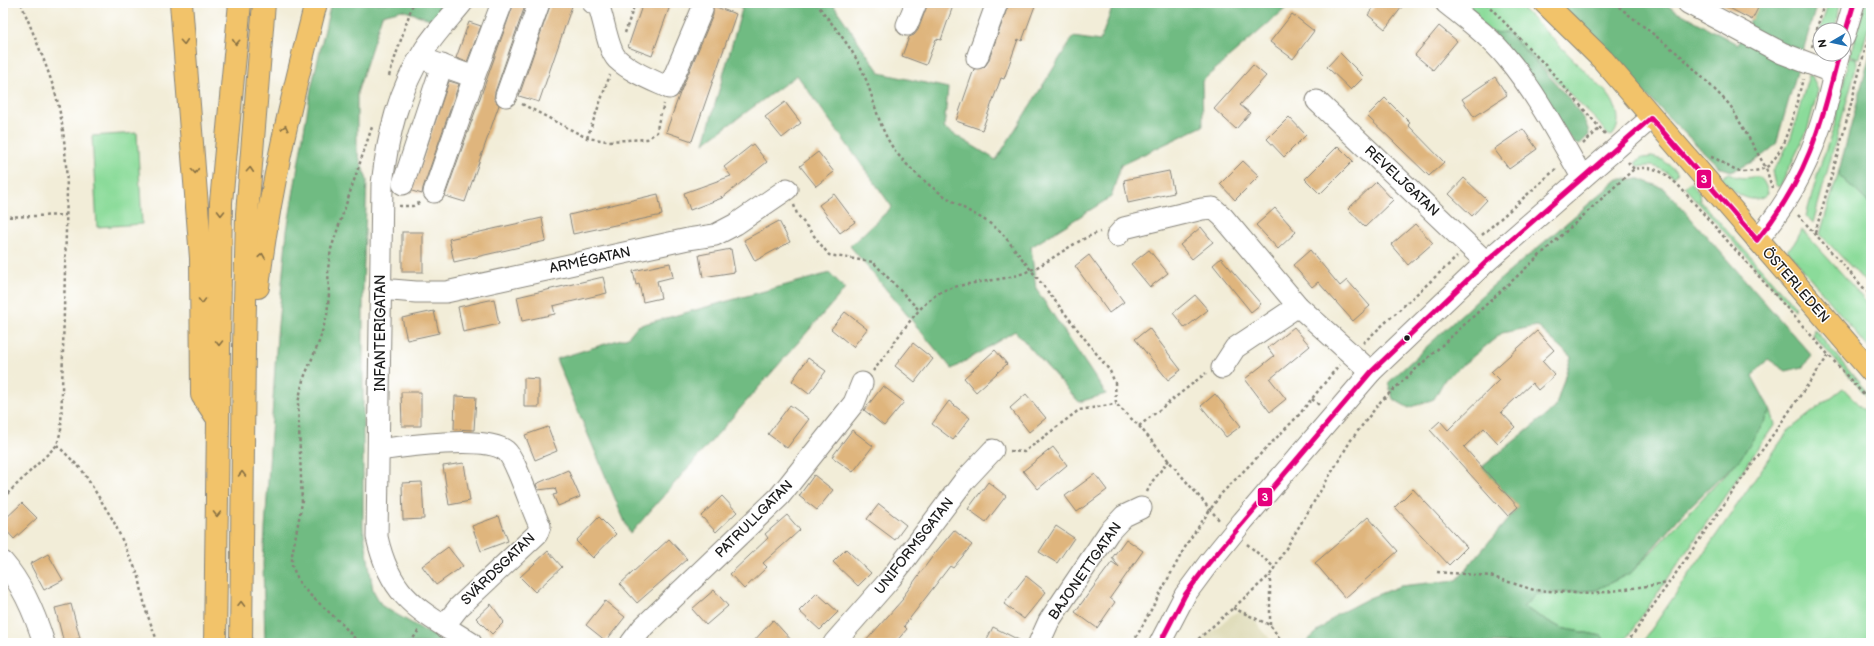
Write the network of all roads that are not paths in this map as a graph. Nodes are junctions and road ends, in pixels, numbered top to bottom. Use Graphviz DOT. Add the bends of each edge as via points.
graph roads {
  1 [pos="181,3"];
  2 [pos="240,3"];
  3 [pos="264,3"];
  4 [pos="316,3"];
  5 [pos="462,3"];
  6 [pos="502,3"];
  7 [pos="539,3"];
  8 [pos="593,3"];
  9 [pos="916,3"];
  10 [pos="997,3"];
  11 [pos="1446,3"];
  12 [pos="1545,3"];
  13 [pos="1688,3"];
  14 [pos="1854,3"];
  15 [pos="702,10"];
  16 [pos="1849,22"];
  17 [pos="907,25"];
  18 [pos="421,58"];
  19 [pos="977,58"];
  20 [pos="1836,64"];
  21 [pos="442,65"];
  22 [pos="474,77"];
  23 [pos="506,96"];
  24 [pos="1317,101"];
  25 [pos="1651,118"];
  26 [pos="1582,177"];
  27 [pos="403,184"];
  28 [pos="787,189"];
  29 [pos="434,192"];
  30 [pos="1117,236"];
  31 [pos="1757,240"];
  32 [pos="1486,262"];
  33 [pos="380,290"];
  34 [pos="1298,306"];
  35 [pos="244,348"];
  36 [pos="1222,368"];
  37 [pos="1871,371"];
  38 [pos="1371,372"];
  39 [pos="862,383"];
  40 [pos="218,419"];
  41 [pos="379,450"];
  42 [pos="993,450"];
  43 [pos="1141,508"];
  44 [pos="3,562"];
  45 [pos="444,626"];
  46 [pos="44,643"];
  47 [pos="215,643"];
  48 [pos="241,643"];
  49 [pos="471,643"];
  50 [pos="631,643"];
  51 [pos="834,643"];
  52 [pos="1039,643"];
  53 [pos="1160,643"];
  1 -- 40 [label="main road, one-way" via="201,258 202,395"];
  2 -- 40 [label="main road, one-way" via="221,202"];
  35 -- 3 [label="main road, one-way" via="247,214"];
  35 -- 4 [label="main road, one-way" via="253,326 267,220 280,150"];
  5 -- 18 [label="street, INFANTERIGATAN"];
  6 -- 22 [label="street"];
  7 -- 23 [label="street"];
  8 -- 15 [label="street" via="599,6 606,34 616,58 642,76 669,88"];
  9 -- 17 [label="street"];
  10 -- 19 [label="street"];
  11 -- 26 [label="street" via="1480,30 1507,58 1541,106"];
  12 -- 25 [label="main road, ÖSTERLEDEN" via="1603,60"];
  13 -- 20 [label="street" via="1747,36 1807,63"];
  14 -- 16 [label="street"];
  18 -- 21 [label="street"];
  18 -- 33 [label="street, INFANTERIGATAN" via="392,120 386,145 381,206"];
  20 -- 31 [label="street" via="1815,142 1802,174 1786,203"];
  21 -- 22 [label="street"];
  21 -- 27 [label="street"];
  22 -- 29 [label="street"];
  24 -- 32 [label="street, REVELJGATAN"];
  25 -- 26 [label="street"];
  25 -- 31 [label="main road, ÖSTERLEDEN"];
  26 -- 32 [label="street"];
  28 -- 33 [label="street, ARMÉGATAN" via="736,224 715,235 446,292"];
  30 -- 34 [label="street" via="1124,228 1213,208"];
  31 -- 37 [label="main road, ÖSTERLEDEN"];
  32 -- 38 [label="street"];
  33 -- 41 [label="street, INFANTERIGATAN"];
  34 -- 36 [label="street" via="1235,348"];
  34 -- 38 [label="street"];
  48 -- 35 [label="main road, one-way"];
  38 -- 53 [label="street" via="1208,564 1185,595"];
  39 -- 50 [label="street, PATRULLGATAN" via="854,403 779,497 644,627"];
  40 -- 47 [label="main road, one-way"];
  41 -- 45 [label="street, INFANTERIGATAN" via="377,537 380,553 402,594 422,614"];
  41 -- 45 [label="street, SVÄRDSGATAN" via="454,442 497,446 507,451 540,526 537,534 459,607"];
  42 -- 51 [label="street, UNIFORMSGATAN" via="964,481 891,578"];
  43 -- 52 [label="street, BAJONETTGATAN" via="1124,516 1109,532 1049,621"];
  44 -- 46 [label="street" via="36,616"];
  45 -- 49 [label="street, INFANTERIGATAN"];
}
